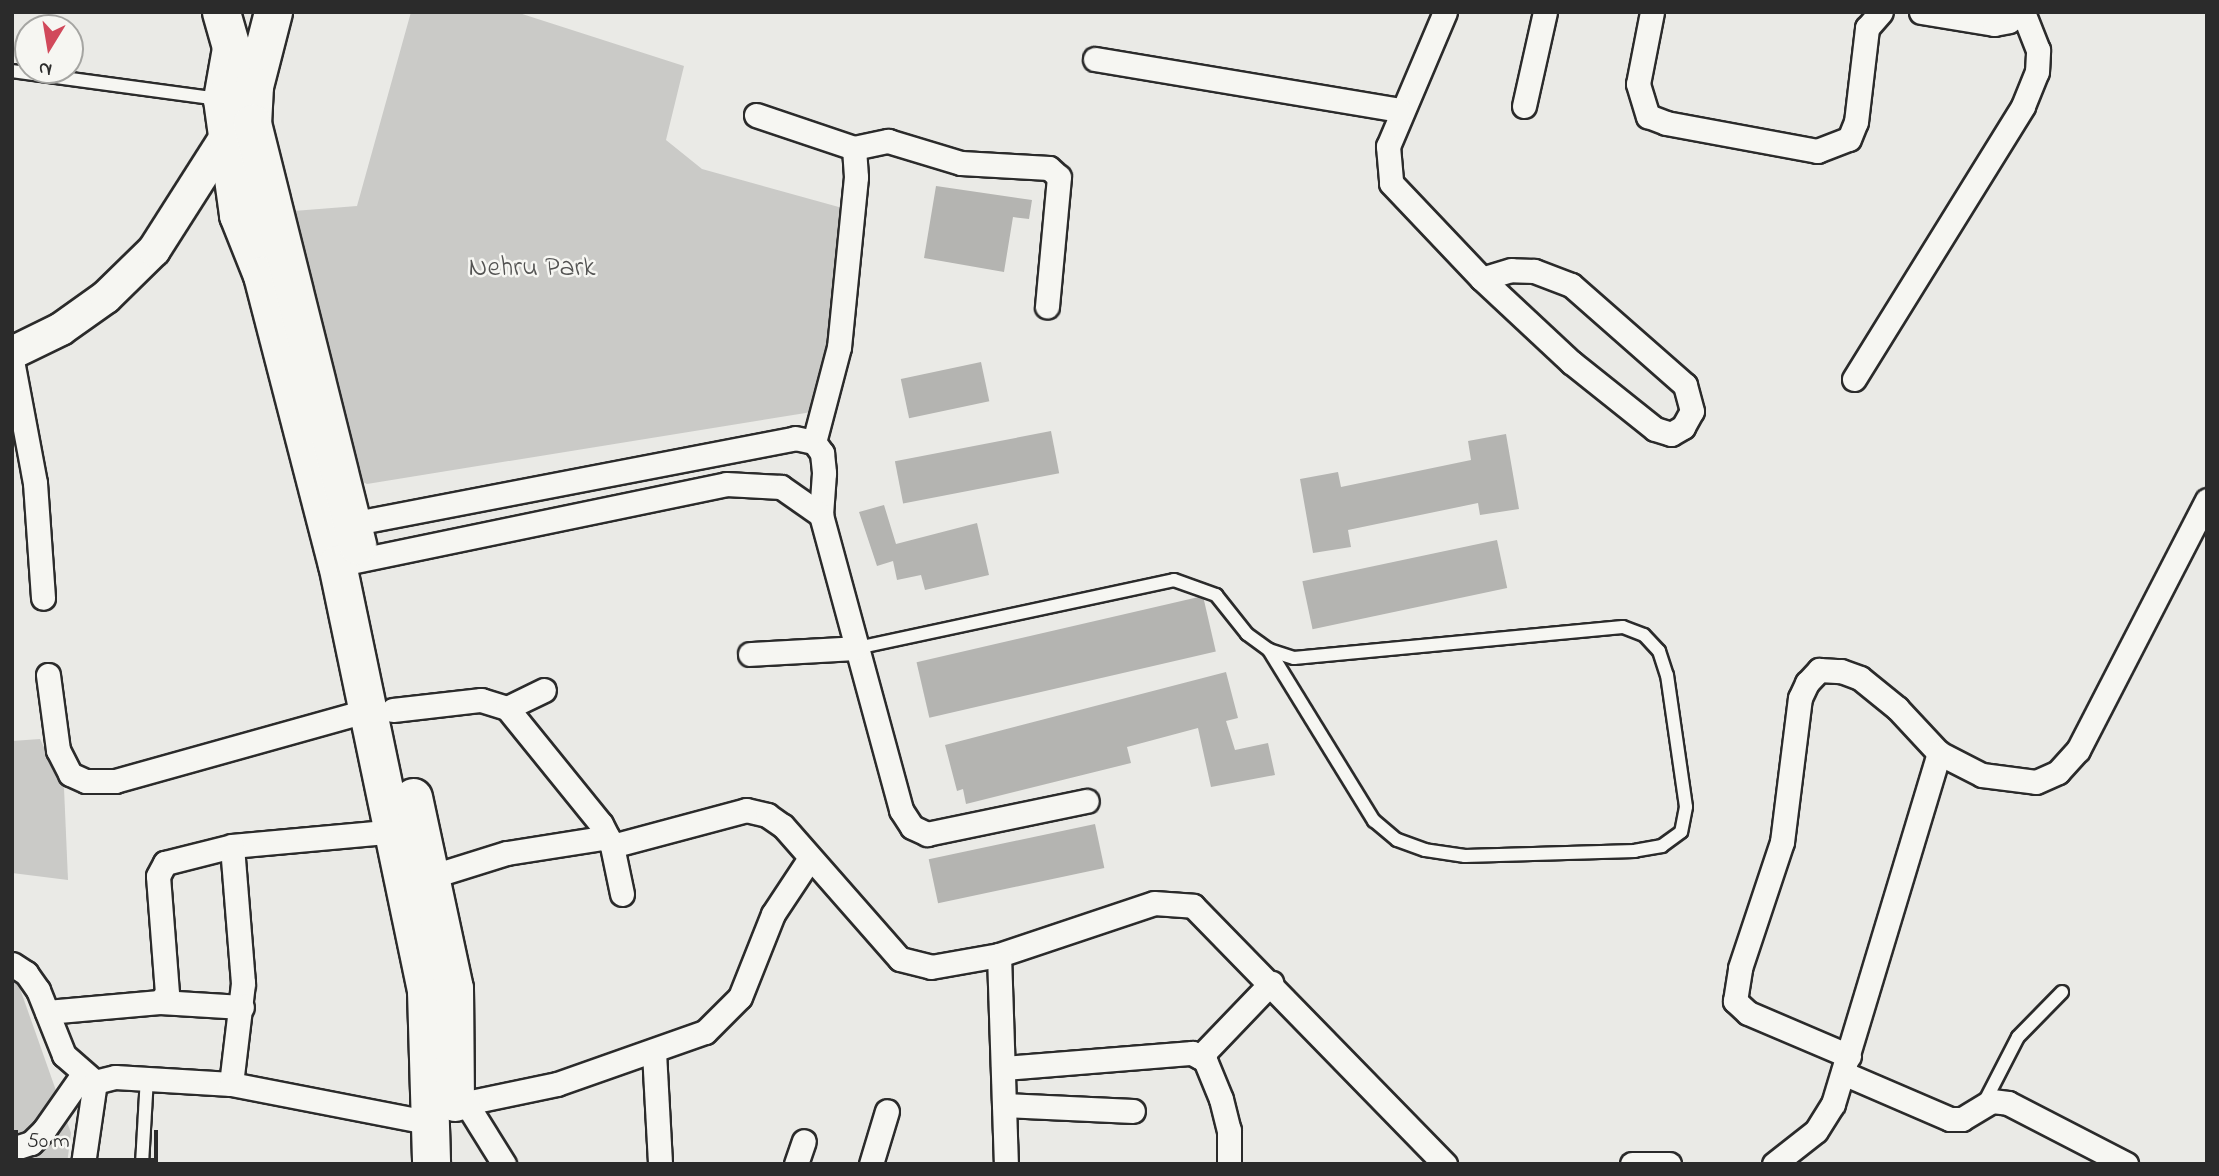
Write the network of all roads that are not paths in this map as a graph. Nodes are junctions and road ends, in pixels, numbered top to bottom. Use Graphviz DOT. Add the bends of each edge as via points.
graph roads {
  1 [pos="221,12"];
  2 [pos="273,12"];
  3 [pos="1446,12"];
  4 [pos="1545,12"];
  5 [pos="1652,12"];
  6 [pos="1881,12"];
  7 [pos="1921,12"];
  8 [pos="2021,12"];
  9 [pos="1095,60"];
  10 [pos="12,71"];
  11 [pos="222,99"];
  12 [pos="1524,106"];
  13 [pos="1400,110"];
  14 [pos="756,115"];
  15 [pos="226,137"];
  16 [pos="853,148"];
  17 [pos="1482,279"];
  18 [pos="1047,306"];
  19 [pos="12,353"];
  20 [pos="12,360"];
  21 [pos="1854,379"];
  22 [pos="814,442"];
  23 [pos="2207,500"];
  24 [pos="821,515"];
  25 [pos="339,527"];
  26 [pos="349,562"];
  27 [pos="43,598"];
  28 [pos="857,648"];
  29 [pos="1269,650"];
  30 [pos="750,654"];
  31 [pos="48,675"];
  32 [pos="544,690"];
  33 [pos="507,708"];
  34 [pos="381,710"];
  35 [pos="1939,753"];
  36 [pos="1087,801"];
  37 [pos="396,831"];
  38 [pos="610,841"];
  39 [pos="232,846"];
  40 [pos="810,858"];
  41 [pos="432,876"];
  42 [pos="622,894"];
  43 [pos="999,955"];
  44 [pos="12,964"];
  45 [pos="1272,983"];
  46 [pos="2062,992"];
  47 [pos="160,1002"];
  48 [pos="242,1007"];
  49 [pos="47,1012"];
  50 [pos="654,1052"];
  51 [pos="1200,1057"];
  52 [pos="1846,1064"];
  53 [pos="1004,1068"];
  54 [pos="89,1078"];
  55 [pos="147,1078"];
  56 [pos="231,1084"];
  57 [pos="1004,1105"];
  58 [pos="1983,1105"];
  59 [pos="451,1110"];
  60 [pos="887,1111"];
  61 [pos="1133,1111"];
  62 [pos="804,1141"];
  63 [pos="12,1149"];
  64 [pos="83,1164"];
  65 [pos="142,1164"];
  66 [pos="431,1164"];
  67 [pos="455,1164"];
  68 [pos="504,1164"];
  69 [pos="660,1164"];
  70 [pos="796,1164"];
  71 [pos="871,1164"];
  72 [pos="1006,1164"];
  73 [pos="1229,1164"];
  74 [pos="1445,1164"];
  75 [pos="1632,1164"];
  76 [pos="1670,1164"];
  77 [pos="1774,1164"];
  78 [pos="2126,1164"];
  1 -- 11 [label="main road" via="231,48"];
  2 -- 25 [label="main road" via="254,86 252,123"];
  3 -- 13 [label="street"];
  4 -- 12 [label="street"];
  5 -- 6 [label="street" via="1638,84 1648,116 1817,150 1849,139 1856,122 1867,28"];
  7 -- 8 [label="street" via="1994,24"];
  8 -- 21 [label="street" via="2038,50 2037,72 2023,106"];
  9 -- 13 [label="street"];
  10 -- 11 [label="lane"];
  11 -- 15 [label="main road"];
  13 -- 17 [label="street" via="1388,146 1391,183"];
  14 -- 16 [label="street"];
  15 -- 19 [label="street" via="154,250 106,297 61,328"];
  15 -- 25 [label="main road" via="238,215 262,275"];
  16 -- 18 [label="street" via="888,141 961,163 1049,168 1059,177"];
  16 -- 22 [label="street" via="856,177 839,347"];
  17 -- 17 [label="street" via="1571,362 1655,429 1671,434 1683,427 1692,411 1685,385 1572,285 1534,271 1511,270"];
  20 -- 27 [label="street" via="35,483"];
  22 -- 24 [label="street" via="822,453 824,473"];
  22 -- 25 [label="street" via="795,438"];
  23 -- 35 [label="street" via="2078,750 2058,772 2036,782 2008,782"];
  24 -- 26 [label="street" via="781,487 726,484"];
  24 -- 28 [label="street"];
  25 -- 26 [label="main road"];
  26 -- 34 [label="main road"];
  28 -- 29 [label="lane" via="1174,580 1216,595 1247,634"];
  28 -- 30 [label="street"];
  28 -- 36 [label="street" via="901,810 912,827 928,834"];
  29 -- 29 [label="lane" via="1294,658 1338,657 1587,629 1623,627 1644,635 1659,650 1667,675 1686,807 1681,832 1662,846 1634,851 1465,856 1397,840 1374,821"];
  31 -- 34 [label="street" via="58,750 70,774 86,781 115,781"];
  32 -- 33 [label="street"];
  33 -- 34 [label="street" via="481,700"];
  33 -- 38 [label="street"];
  34 -- 37 [label="main road"];
  34 -- 41 [label="main road"];
  35 -- 52 [label="street"];
  35 -- 52 [label="street" via="1897,708 1860,678 1819,670 1800,698 1782,842 1740,968 1735,1001 1748,1013"];
  37 -- 39 [label="street"];
  37 -- 59 [label="main road"];
  38 -- 40 [label="street" via="746,810 767,815 783,826"];
  38 -- 41 [label="street" via="506,853"];
  38 -- 42 [label="street"];
  39 -- 47 [label="street" via="178,856 165,863 158,876 169,977 167,993"];
  39 -- 48 [label="street" via="243,953"];
  40 -- 43 [label="street" via="900,959 931,967"];
  40 -- 50 [label="street" via="772,914 740,997 705,1032"];
  41 -- 59 [label="main road" via="454,988"];
  43 -- 45 [label="street" via="1154,903 1173,902 1194,906 1208,916"];
  43 -- 53 [label="street"];
  44 -- 49 [label="street" via="26,973"];
  45 -- 51 [label="street"];
  45 -- 74 [label="street"];
  46 -- 58 [label="lane" via="2018,1037"];
  47 -- 48 [label="street"];
  47 -- 49 [label="street"];
  48 -- 56 [label="street"];
  49 -- 54 [label="street" via="64,1055"];
  50 -- 59 [label="street" via="534,1091"];
  50 -- 69 [label="street"];
  51 -- 53 [label="street" via="1180,1053"];
  51 -- 73 [label="street" via="1221,1099 1229,1130"];
  52 -- 58 [label="street" via="1950,1119 1962,1119"];
  52 -- 77 [label="street" via="1816,1131"];
  53 -- 57 [label="street"];
  54 -- 55 [label="street"];
  54 -- 63 [label="street" via="31,1143"];
  54 -- 64 [label="street"];
  55 -- 56 [label="street"];
  55 -- 65 [label="lane"];
  56 -- 59 [label="street"];
  57 -- 61 [label="street"];
  57 -- 72 [label="street"];
  58 -- 78 [label="street" via="2008,1103"];
  59 -- 66 [label="main road"];
  59 -- 67 [label="main road"];
  59 -- 68 [label="street"];
  60 -- 71 [label="street"];
  62 -- 70 [label="street"];
  75 -- 76 [label="street"];
}
